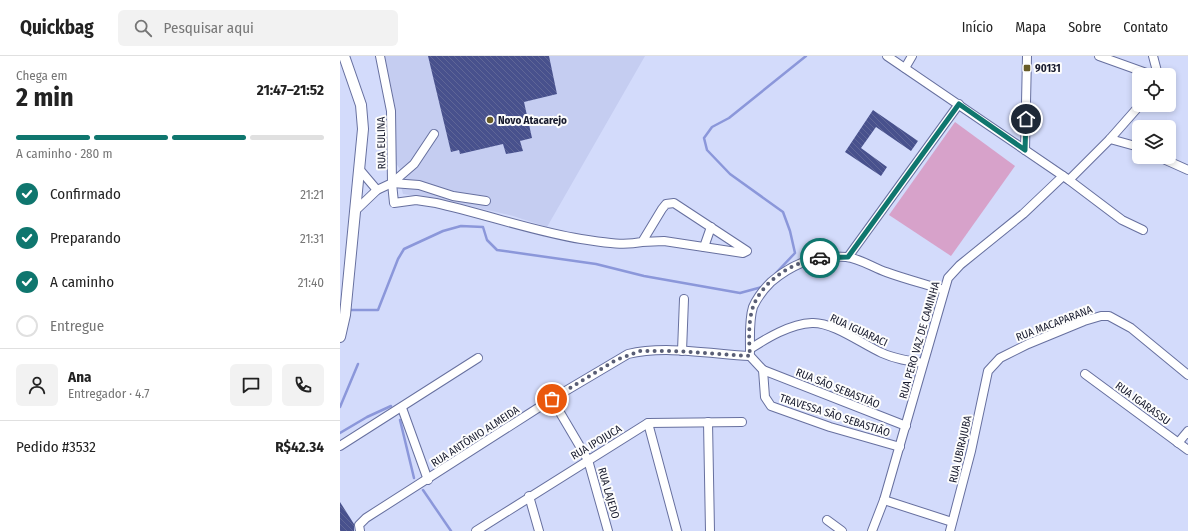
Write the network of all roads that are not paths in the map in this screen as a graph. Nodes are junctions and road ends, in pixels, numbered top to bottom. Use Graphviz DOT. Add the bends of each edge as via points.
graph roads {
  1 [pos="344,56"];
  2 [pos="380,56"];
  3 [pos="887,56"];
  4 [pos="912,56"];
  5 [pos="1027,56"];
  6 [pos="1099,56"];
  7 [pos="1153,56"];
  8 [pos="905,68"];
  9 [pos="1132,68"];
  10 [pos="1156,68"];
  11 [pos="959,104"];
  12 [pos="1134,112"];
  13 [pos="434,134"];
  14 [pos="1110,139"];
  15 [pos="1132,145"];
  16 [pos="1025,150"];
  17 [pos="1175,164"];
  18 [pos="360,170"];
  19 [pos="1188,170"];
  20 [pos="1066,178"];
  21 [pos="392,183"];
  22 [pos="377,190"];
  23 [pos="486,201"];
  24 [pos="355,211"];
  25 [pos="711,227"];
  26 [pos="1143,230"];
  27 [pos="642,242"];
  28 [pos="704,247"];
  29 [pos="848,257"];
  30 [pos="944,290"];
  31 [pos="684,299"];
  32 [pos="340,337"];
  33 [pos="682,351"];
  34 [pos="750,353"];
  35 [pos="478,358"];
  36 [pos="923,363"];
  37 [pos="763,370"];
  38 [pos="988,371"];
  39 [pos="1085,374"];
  40 [pos="1188,375"];
  41 [pos="552,399"];
  42 [pos="402,408"];
  43 [pos="708,422"];
  44 [pos="742,422"];
  45 [pos="648,423"];
  46 [pos="906,426"];
  47 [pos="1188,431"];
  48 [pos="1178,443"];
  49 [pos="340,446"];
  50 [pos="900,447"];
  51 [pos="1188,450"];
  52 [pos="588,460"];
  53 [pos="428,480"];
  54 [pos="529,496"];
  55 [pos="884,500"];
  56 [pos="827,520"];
  57 [pos="951,527"];
  58 [pos="360,531"];
  59 [pos="476,531"];
  60 [pos="539,531"];
  61 [pos="608,531"];
  62 [pos="677,531"];
  63 [pos="709,531"];
  64 [pos="842,531"];
  65 [pos="872,531"];
  1 -- 18 [label="main road" via="361,105 363,129"];
  2 -- 21 [label="street, RUA EULINA" via="391,111"];
  3 -- 8 [label="street"];
  4 -- 8 [label="street"];
  5 -- 16 [label="street"];
  6 -- 9 [label="street"];
  7 -- 10 [label="street"];
  8 -- 11 [label="street"];
  11 -- 16 [label="street"];
  11 -- 29 [label="street"];
  12 -- 14 [label="street, RUA PERO VAZ DE CAMINHA"];
  13 -- 21 [label="street" via="414,164"];
  14 -- 15 [label="street"];
  14 -- 20 [label="street, RUA PERO VAZ DE CAMINHA"];
  16 -- 20 [label="street"];
  17 -- 19 [label="street"];
  18 -- 22 [label="street"];
  18 -- 24 [label="main road"];
  20 -- 26 [label="street" via="1122,220"];
  20 -- 30 [label="street, RUA PERO VAZ DE CAMINHA" via="954,270"];
  21 -- 22 [label="street, RUA EULINA"];
  21 -- 23 [label="street" via="419,185 458,197"];
  21 -- 27 [label="street" via="394,203 416,200 436,203 553,234 609,243"];
  22 -- 24 [label="street, RUA EULINA"];
  24 -- 32 [label="main road"];
  25 -- 27 [label="street" via="674,203 670,203 662,209"];
  25 -- 28 [label="street"];
  25 -- 28 [label="street" via="747,250 743,253"];
  27 -- 28 [label="street" via="664,241"];
  29 -- 30 [label="street" via="885,272"];
  29 -- 34 [label="street" via="801,262 768,286 753,308"];
  30 -- 36 [label="street, RUA PERO VAZ DE CAMINHA"];
  31 -- 33 [label="street"];
  33 -- 34 [label="street, RUA ANTÔNIO ALMEIDA"];
  33 -- 41 [label="street, RUA ANTÔNIO ALMEIDA" via="640,351 628,354"];
  34 -- 36 [label="street, RUA IGUARACI" via="782,332 812,323 830,327 897,359"];
  34 -- 37 [label="street"];
  35 -- 42 [label="street"];
  36 -- 46 [label="street, RUA PERO VAZ DE CAMINHA"];
  37 -- 46 [label="street, RUA SÃO SEBASTIÃO"];
  37 -- 50 [label="street, TRAVESSA SÃO SEBASTIÃO" via="766,397 771,406 845,432"];
  38 -- 40 [label="street, RUA MACAPARANA" via="1000,358 1028,344 1094,318 1109,316 1131,328"];
  38 -- 57 [label="street, RUA UBIRAJUBA"];
  39 -- 48 [label="street, RUA IGARASSU"];
  41 -- 52 [label="street, RUA LAJEDO"];
  41 -- 53 [label="street, RUA ANTÔNIO ALMEIDA"];
  42 -- 49 [label="street"];
  42 -- 53 [label="street"];
  43 -- 44 [label="street"];
  43 -- 45 [label="street"];
  43 -- 63 [label="street"];
  45 -- 52 [label="street, RUA IPOJUCA"];
  45 -- 62 [label="street"];
  46 -- 50 [label="street, RUA PERO VAZ DE CAMINHA"];
  47 -- 48 [label="street"];
  48 -- 51 [label="street, RUA IGARASSU"];
  50 -- 55 [label="street, RUA PERO VAZ DE CAMINHA"];
  52 -- 54 [label="street, RUA IPOJUCA"];
  52 -- 61 [label="street, RUA LAJEDO"];
  53 -- 58 [label="street, RUA ANTÔNIO ALMEIDA" via="366,518 359,525"];
  54 -- 59 [label="street, RUA IPOJUCA"];
  54 -- 60 [label="street"];
  55 -- 57 [label="street"];
  55 -- 65 [label="street, RUA PERO VAZ DE CAMINHA"];
  56 -- 64 [label="street"];
}
